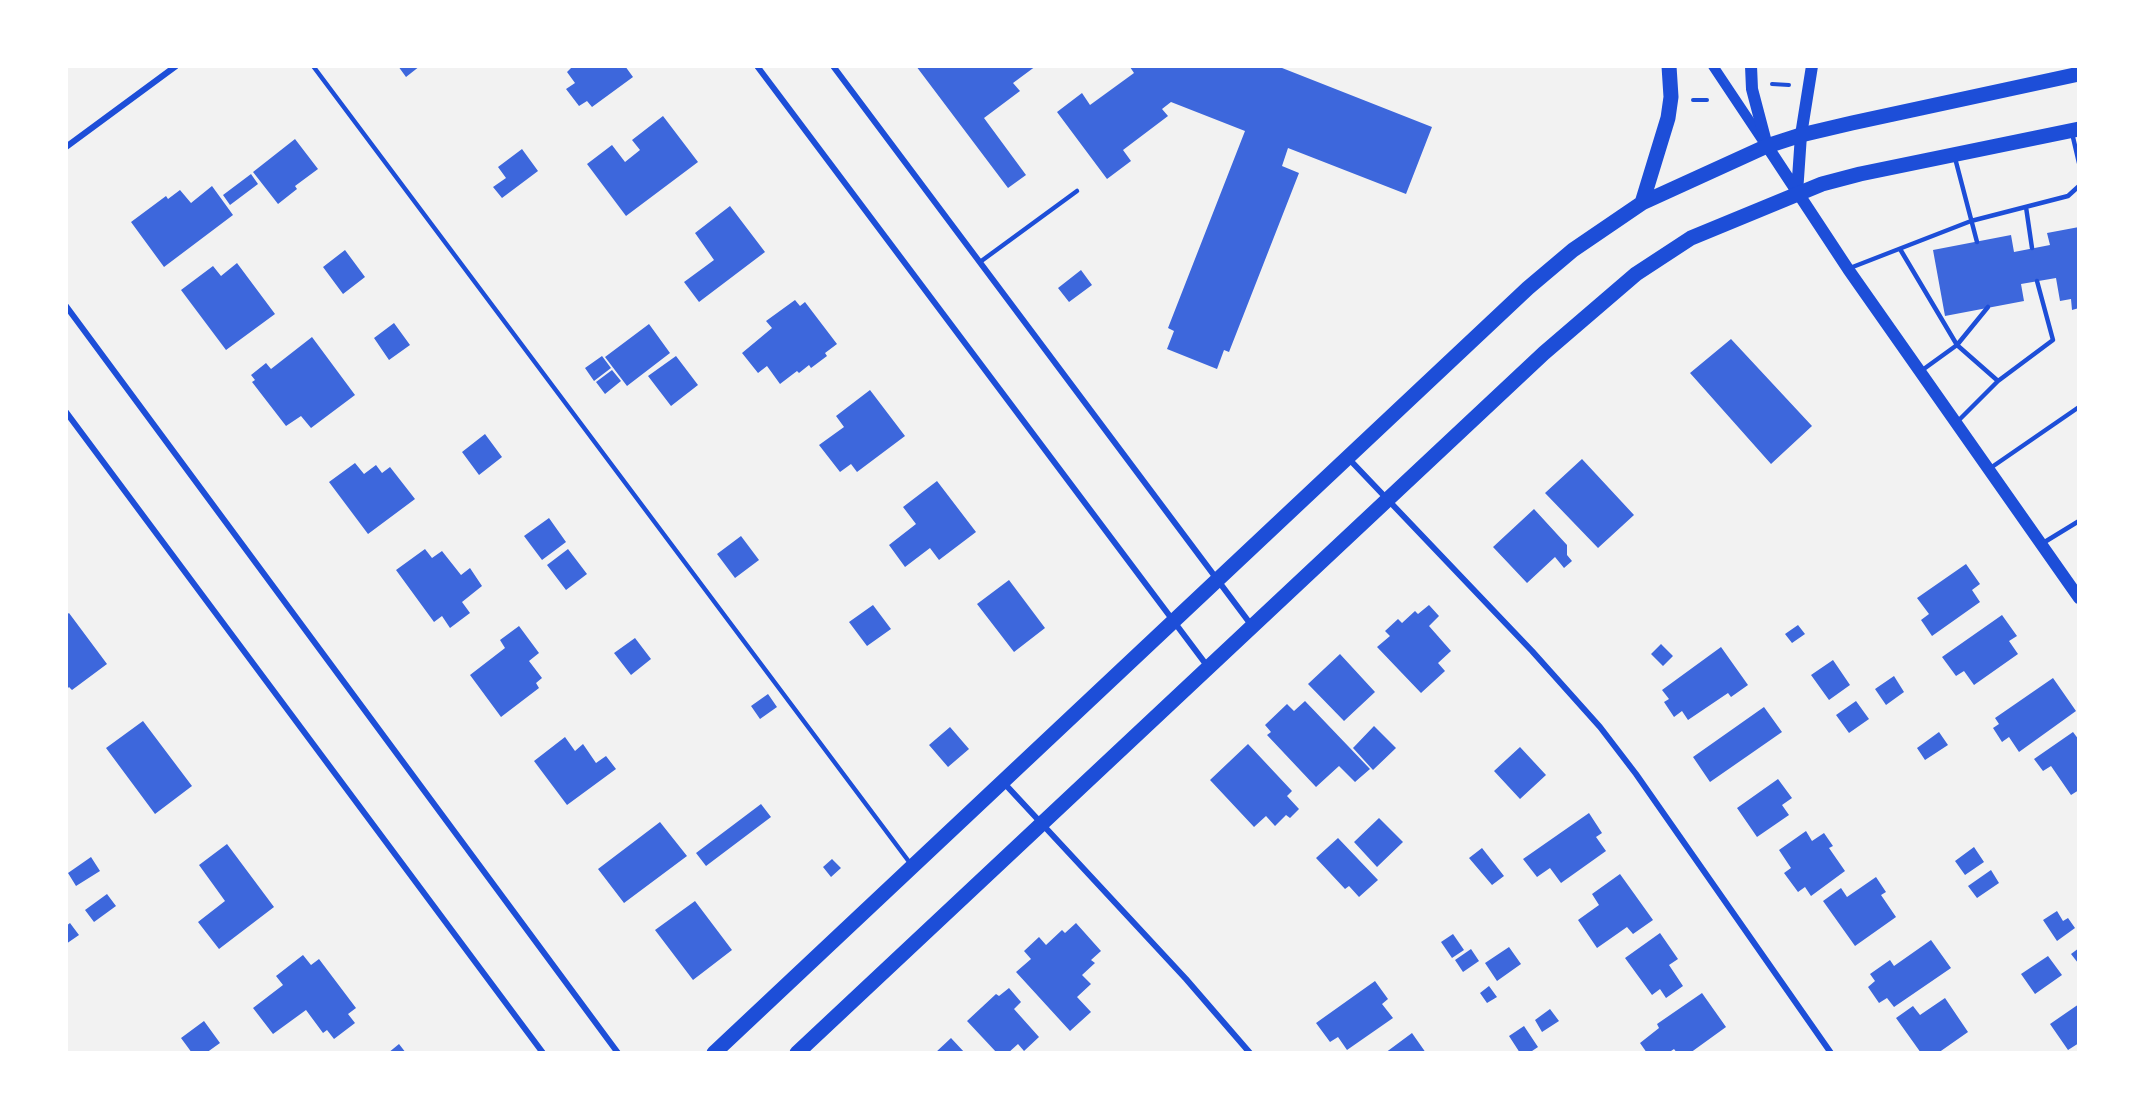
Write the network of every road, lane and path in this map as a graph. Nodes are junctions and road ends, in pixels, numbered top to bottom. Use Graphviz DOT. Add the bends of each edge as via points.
graph roads {
  1 [pos="176,66"];
  2 [pos="313,66"];
  3 [pos="757,66"];
  4 [pos="833,66"];
  5 [pos="1669,66"];
  6 [pos="1713,66"];
  7 [pos="1751,66"];
  8 [pos="1812,66"];
  9 [pos="2079,74"];
  10 [pos="1765,84"];
  11 [pos="1793,85"];
  12 [pos="2075,130"];
  13 [pos="1800,135"];
  14 [pos="66,147"];
  15 [pos="1767,147"];
  16 [pos="1954,156"];
  17 [pos="2079,162"];
  18 [pos="2079,186"];
  19 [pos="1077,191"];
  20 [pos="1797,193"];
  21 [pos="1642,203"];
  22 [pos="2026,207"];
  23 [pos="1971,221"];
  24 [pos="1977,242"];
  25 [pos="2032,248"];
  26 [pos="1900,249"];
  27 [pos="980,262"];
  28 [pos="1848,269"];
  29 [pos="2037,282"];
  30 [pos="66,306"];
  31 [pos="1988,308"];
  32 [pos="1957,345"];
  33 [pos="1920,372"];
  34 [pos="1998,381"];
  35 [pos="2079,407"];
  36 [pos="66,412"];
  37 [pos="1956,423"];
  38 [pos="1349,458"];
  39 [pos="1989,469"];
  40 [pos="1387,499"];
  41 [pos="2079,521"];
  42 [pos="2041,544"];
  43 [pos="1218,580"];
  44 [pos="2079,598"];
  45 [pos="1174,622"];
  46 [pos="1252,626"];
  47 [pos="1208,667"];
  48 [pos="1003,782"];
  49 [pos="1041,823"];
  50 [pos="912,866"];
  51 [pos="543,1053"];
  52 [pos="618,1053"];
  53 [pos="714,1053"];
  54 [pos="797,1053"];
  55 [pos="1250,1053"];
  56 [pos="1831,1053"];
  1 -- 14 [label="street"];
  2 -- 50 [label="lane"];
  3 -- 45 [label="street"];
  4 -- 27 [label="street"];
  5 -- 21 [label="main road" via="1668,118"];
  6 -- 15 [label="street"];
  7 -- 15 [label="main road" via="1752,89"];
  8 -- 13 [label="main road"];
  9 -- 13 [label="main road"];
  10 -- 11 [label="path"];
  12 -- 16 [label="main road"];
  12 -- 17 [label="lane"];
  13 -- 15 [label="main road"];
  13 -- 20 [label="main road"];
  15 -- 20 [label="main road"];
  15 -- 21 [label="main road"];
  16 -- 20 [label="main road" via="1860,174"];
  16 -- 23 [label="lane"];
  18 -- 22 [label="lane" via="2068,196"];
  19 -- 27 [label="lane"];
  20 -- 28 [label="main road"];
  20 -- 40 [label="main road" via="1691,238 1636,274"];
  21 -- 38 [label="main road" via="1572,250 1528,288"];
  22 -- 23 [label="lane"];
  22 -- 25 [label="lane"];
  23 -- 24 [label="lane"];
  23 -- 26 [label="lane"];
  26 -- 28 [label="lane"];
  26 -- 32 [label="lane"];
  27 -- 43 [label="street"];
  28 -- 33 [label="main road"];
  29 -- 34 [label="lane" via="2053,340"];
  30 -- 52 [label="street"];
  31 -- 32 [label="lane"];
  32 -- 33 [label="lane"];
  32 -- 34 [label="lane"];
  33 -- 37 [label="main road"];
  34 -- 37 [label="lane"];
  35 -- 39 [label="lane"];
  36 -- 51 [label="street"];
  37 -- 39 [label="main road"];
  38 -- 40 [label="street"];
  38 -- 43 [label="main road"];
  39 -- 42 [label="main road"];
  40 -- 46 [label="main road"];
  40 -- 56 [label="street" via="1600,727"];
  41 -- 42 [label="lane"];
  42 -- 44 [label="main road"];
  43 -- 45 [label="main road"];
  43 -- 46 [label="street"];
  45 -- 47 [label="street"];
  45 -- 48 [label="main road"];
  46 -- 47 [label="main road"];
  47 -- 49 [label="main road"];
  48 -- 49 [label="street"];
  48 -- 50 [label="main road"];
  49 -- 54 [label="main road"];
  49 -- 55 [label="street"];
  50 -- 53 [label="main road"];
}
